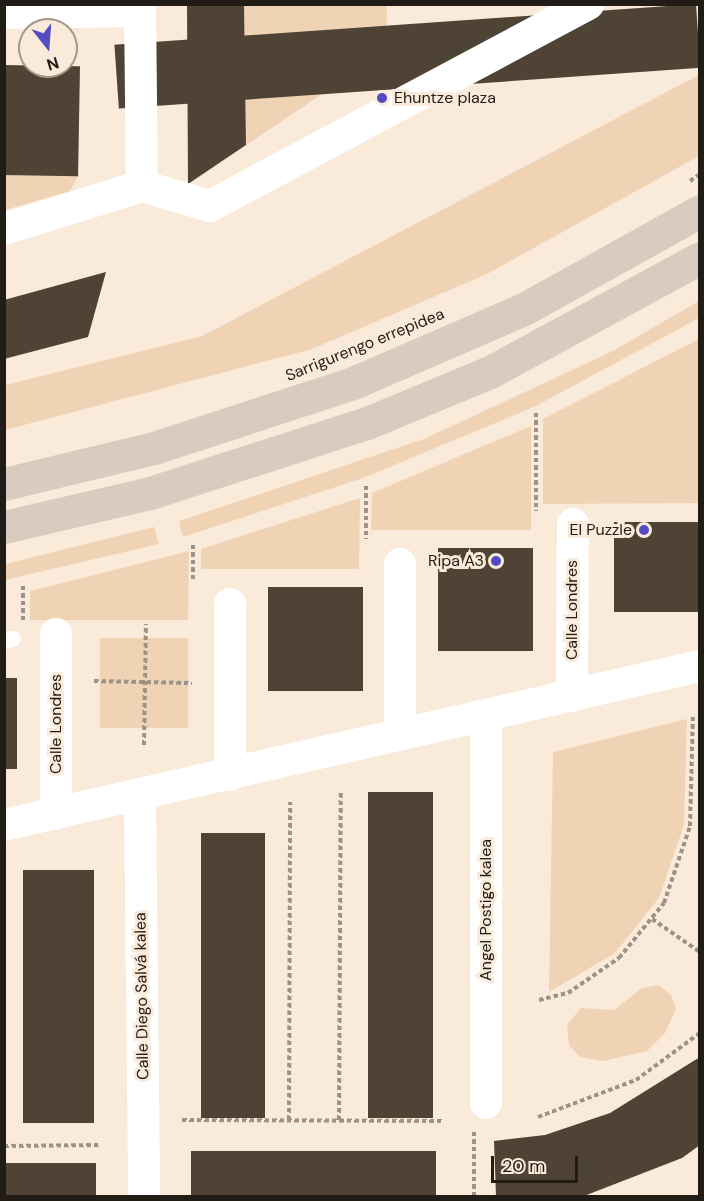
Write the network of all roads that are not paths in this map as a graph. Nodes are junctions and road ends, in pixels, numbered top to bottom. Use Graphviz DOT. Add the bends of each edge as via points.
graph roads {
  1 [pos="590,4"];
  2 [pos="140,8"];
  3 [pos="4,13"];
  4 [pos="142,186"];
  5 [pos="691,198"];
  6 [pos="4,229"];
  7 [pos="699,258"];
  8 [pos="4,484"];
  9 [pos="573,524"];
  10 [pos="4,528"];
  11 [pos="400,564"];
  12 [pos="230,604"];
  13 [pos="56,634"];
  14 [pos="699,666"];
  15 [pos="572,696"];
  16 [pos="486,717"];
  17 [pos="400,735"];
  18 [pos="230,775"];
  19 [pos="140,796"];
  20 [pos="56,814"];
  21 [pos="4,825"];
  22 [pos="480,1114"];
  23 [pos="144,1197"];
  1 -- 4 [label="street" via="210,206"];
  2 -- 3 [label="street"];
  2 -- 4 [label="street"];
  4 -- 6 [label="street"];
  5 -- 8 [label="main road, Sarrigurengo errepidea" via="524,309 353,383 154,448"];
  7 -- 10 [label="main road" via="490,372 367,423 150,493"];
  9 -- 15 [label="street, Calle Londres"];
  11 -- 17 [label="street"];
  12 -- 18 [label="street"];
  13 -- 20 [label="street, Calle Londres"];
  14 -- 15 [label="street"];
  15 -- 16 [label="street"];
  16 -- 17 [label="street"];
  16 -- 22 [label="street, Angel Postigo kalea"];
  17 -- 18 [label="street"];
  18 -- 19 [label="street"];
  19 -- 20 [label="street"];
  19 -- 23 [label="street, Calle Diego Salvá kalea"];
  20 -- 21 [label="street"];
}
